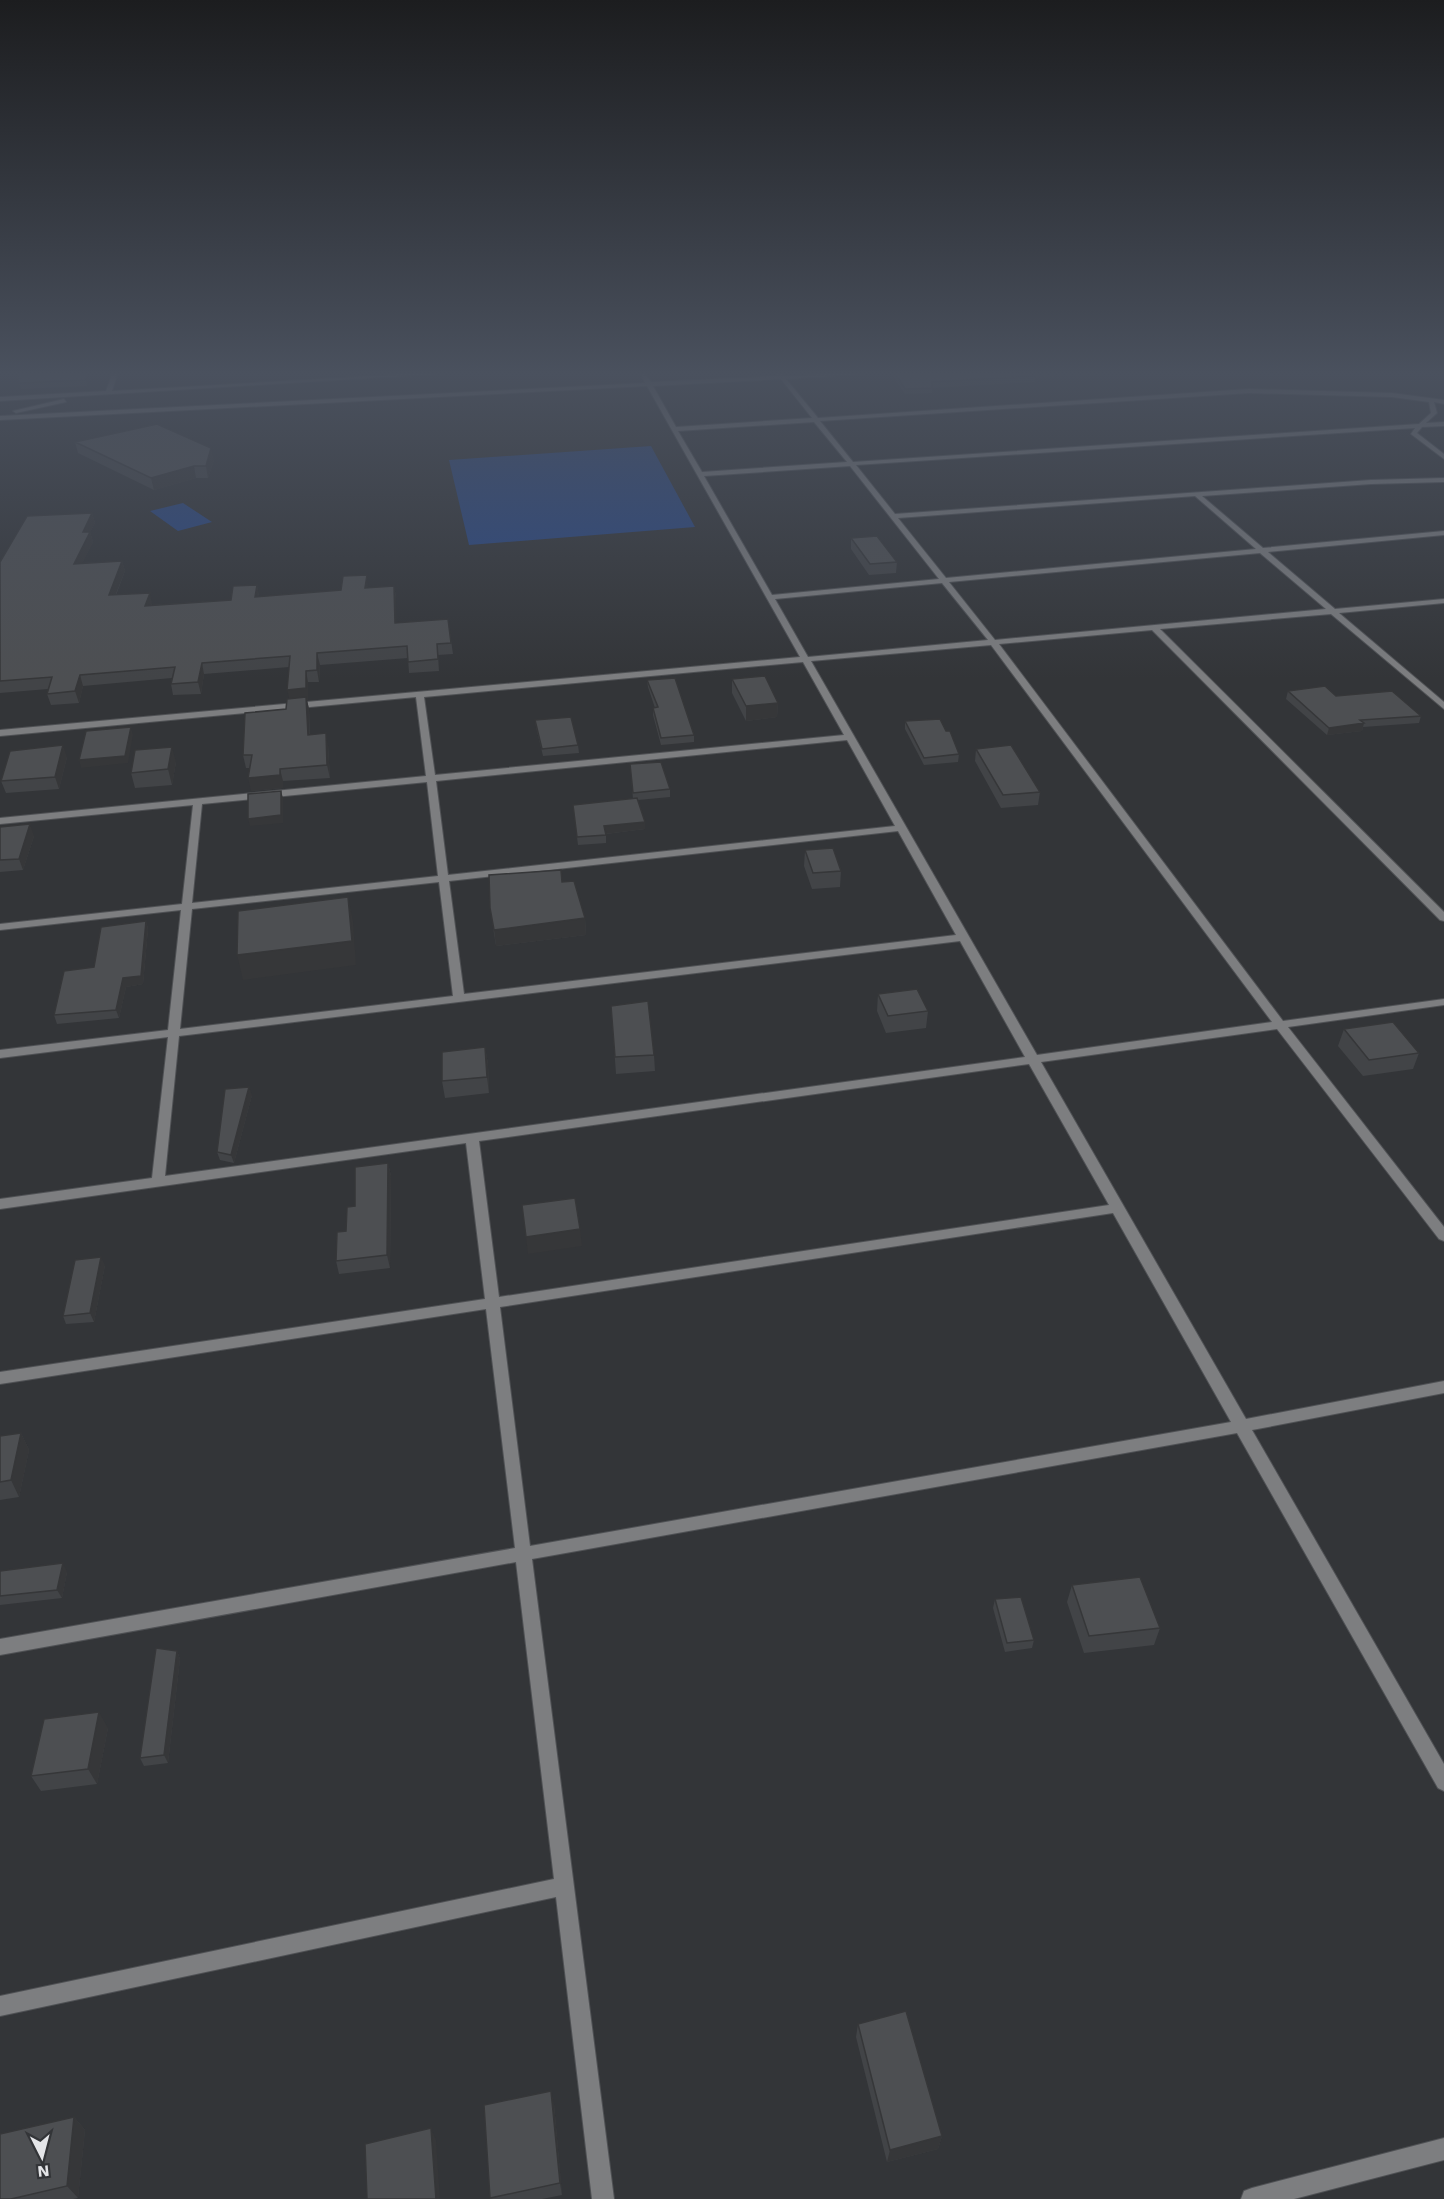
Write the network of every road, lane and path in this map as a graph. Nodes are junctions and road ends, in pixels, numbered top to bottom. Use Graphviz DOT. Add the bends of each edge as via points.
graph roads {
  1 [pos="701,474"];
  2 [pos="860,475"];
  3 [pos="1444,480"];
  4 [pos="1197,495"];
  5 [pos="893,516"];
  6 [pos="1444,533"];
  7 [pos="1262,550"];
  8 [pos="944,580"];
  9 [pos="771,597"];
  10 [pos="1444,601"];
  11 [pos="1331,609"];
  12 [pos="1153,627"];
  13 [pos="994,643"];
  14 [pos="806,660"];
  15 [pos="420,695"];
  16 [pos="1444,706"];
  17 [pos="0,733"];
  18 [pos="850,737"];
  19 [pos="430,778"];
  20 [pos="198,801"];
  21 [pos="0,821"];
  22 [pos="902,828"];
  23 [pos="444,878"];
  24 [pos="187,906"];
  25 [pos="1444,918"];
  26 [pos="0,927"];
  27 [pos="964,937"];
  28 [pos="459,999"];
  29 [pos="1444,1002"];
  30 [pos="1280,1025"];
  31 [pos="174,1033"];
  32 [pos="0,1054"];
  33 [pos="1032,1059"];
  34 [pos="472,1138"];
  35 [pos="158,1182"];
  36 [pos="0,1204"];
  37 [pos="1118,1208"];
  38 [pos="1444,1236"];
  39 [pos="493,1303"];
  40 [pos="0,1378"];
  41 [pos="1444,1388"];
  42 [pos="1242,1426"];
  43 [pos="524,1554"];
  44 [pos="0,1647"];
  45 [pos="1444,1782"];
  46 [pos="565,1886"];
  47 [pos="0,2006"];
  48 [pos="1444,2149"];
  49 [pos="603,2199"];
  50 [pos="1252,2199"];
  1 -- 9 [label="street"];
  2 -- 5 [label="street"];
  3 -- 4 [label="street"];
  4 -- 5 [label="street"];
  4 -- 7 [label="street"];
  5 -- 8 [label="street"];
  6 -- 7 [label="street"];
  7 -- 8 [label="street"];
  7 -- 11 [label="street"];
  8 -- 9 [label="street"];
  8 -- 13 [label="street"];
  9 -- 14 [label="street"];
  10 -- 11 [label="street"];
  11 -- 12 [label="street"];
  11 -- 16 [label="street"];
  12 -- 13 [label="street"];
  12 -- 25 [label="street"];
  13 -- 14 [label="street"];
  13 -- 30 [label="street"];
  14 -- 15 [label="street"];
  14 -- 18 [label="street"];
  15 -- 17 [label="street"];
  15 -- 19 [label="street"];
  18 -- 19 [label="street"];
  18 -- 22 [label="street"];
  19 -- 20 [label="street"];
  19 -- 23 [label="street"];
  20 -- 21 [label="street"];
  20 -- 24 [label="street"];
  22 -- 23 [label="street"];
  22 -- 27 [label="street"];
  23 -- 24 [label="street"];
  23 -- 28 [label="street"];
  24 -- 26 [label="street"];
  24 -- 31 [label="street"];
  27 -- 28 [label="street"];
  27 -- 33 [label="street"];
  28 -- 31 [label="street"];
  29 -- 30 [label="street"];
  30 -- 33 [label="street"];
  30 -- 38 [label="street"];
  31 -- 32 [label="street"];
  31 -- 35 [label="street"];
  33 -- 34 [label="street"];
  33 -- 37 [label="street"];
  34 -- 35 [label="street"];
  34 -- 39 [label="street"];
  35 -- 36 [label="street"];
  37 -- 39 [label="street"];
  37 -- 42 [label="street"];
  39 -- 40 [label="street"];
  39 -- 43 [label="street"];
  41 -- 42 [label="street"];
  42 -- 43 [label="street"];
  42 -- 45 [label="street"];
  43 -- 44 [label="street"];
  43 -- 46 [label="street"];
  46 -- 47 [label="street"];
  46 -- 49 [label="street"];
  48 -- 50 [label="street"];
}
